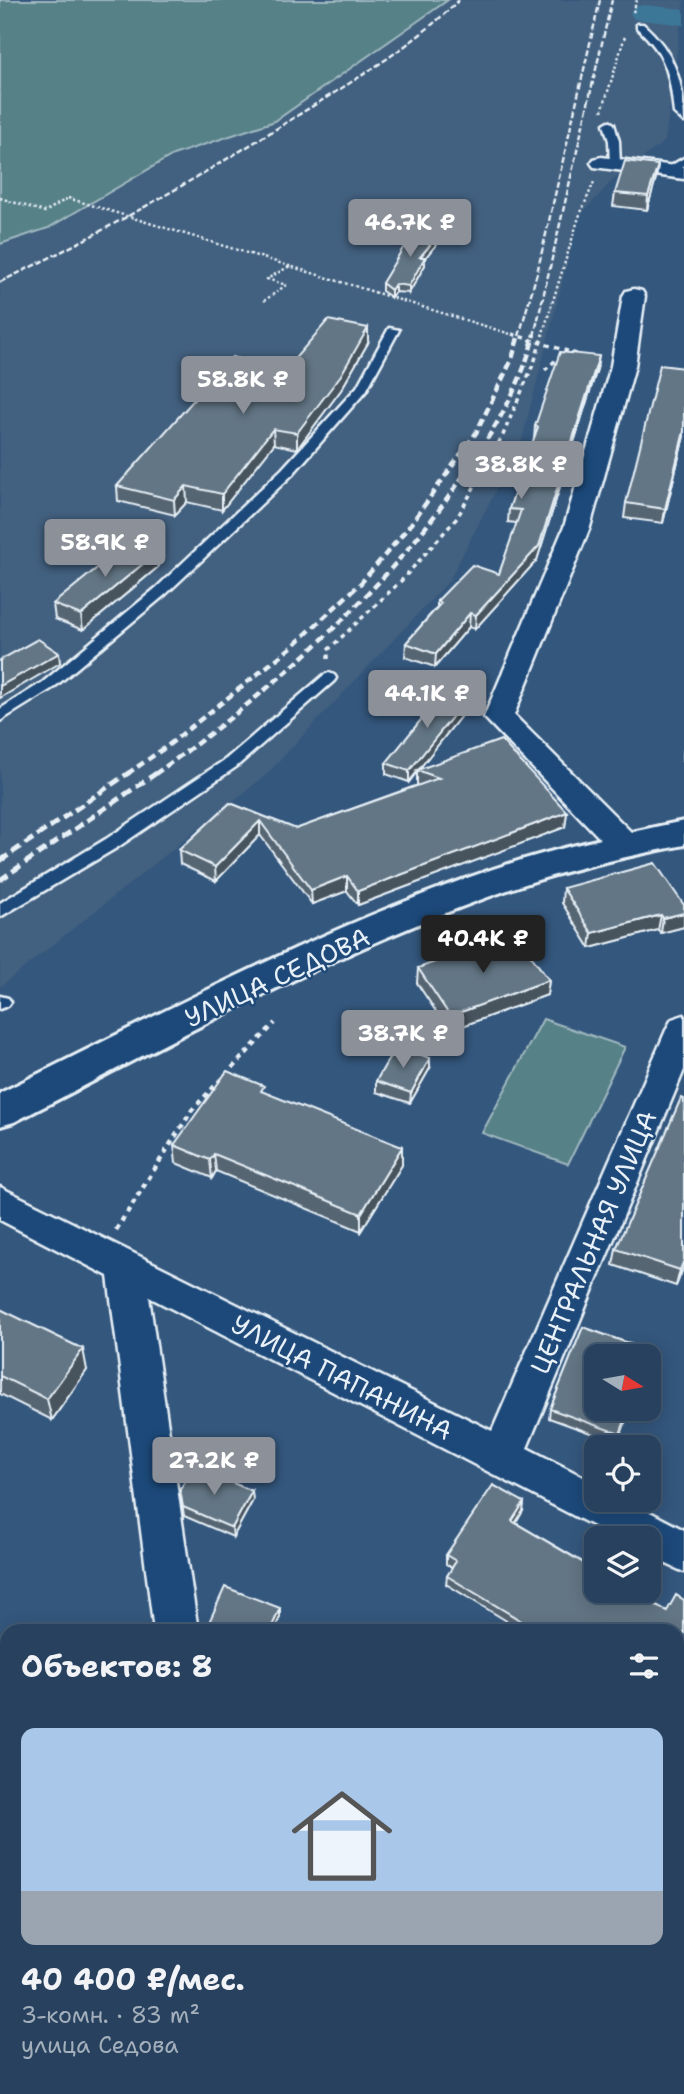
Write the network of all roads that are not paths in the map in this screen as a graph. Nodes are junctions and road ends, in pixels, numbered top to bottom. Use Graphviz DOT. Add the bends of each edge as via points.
graph roads {
  1 [pos="640,26"];
  2 [pos="684,119"];
  3 [pos="609,124"];
  4 [pos="608,164"];
  5 [pos="679,168"];
  6 [pos="634,296"];
  7 [pos="393,330"];
  8 [pos="329,678"];
  9 [pos="0,716"];
  10 [pos="684,834"];
  11 [pos="623,843"];
  12 [pos="0,911"];
  13 [pos="684,1028"];
  14 [pos="0,1111"];
  15 [pos="0,1202"];
  16 [pos="113,1262"];
  17 [pos="502,1457"];
  18 [pos="684,1552"];
  19 [pos="175,1624"];
  1 -- 2 [label="lane" via="661,42 672,66 679,113"];
  3 -- 4 [label="lane" via="614,141"];
  4 -- 5 [label="street"];
  6 -- 11 [label="street" via="624,366 577,527 499,717 511,742"];
  7 -- 9 [label="lane" via="362,388 287,472 161,591 48,685"];
  8 -- 12 [label="lane" via="232,763"];
  10 -- 11 [label="street, УЛИЦА СЕДОВА"];
  11 -- 14 [label="street, УЛИЦА СЕДОВА" via="504,878 333,947"];
  13 -- 17 [label="street, ЦЕНТРАЛЬНАЯ УЛИЦА"];
  15 -- 16 [label="street, УЛИЦА ПАПАНИНА"];
  16 -- 17 [label="street, УЛИЦА ПАПАНИНА"];
  16 -- 19 [label="street"];
  17 -- 18 [label="street, УЛИЦА ПАПАНИНА"];
}
